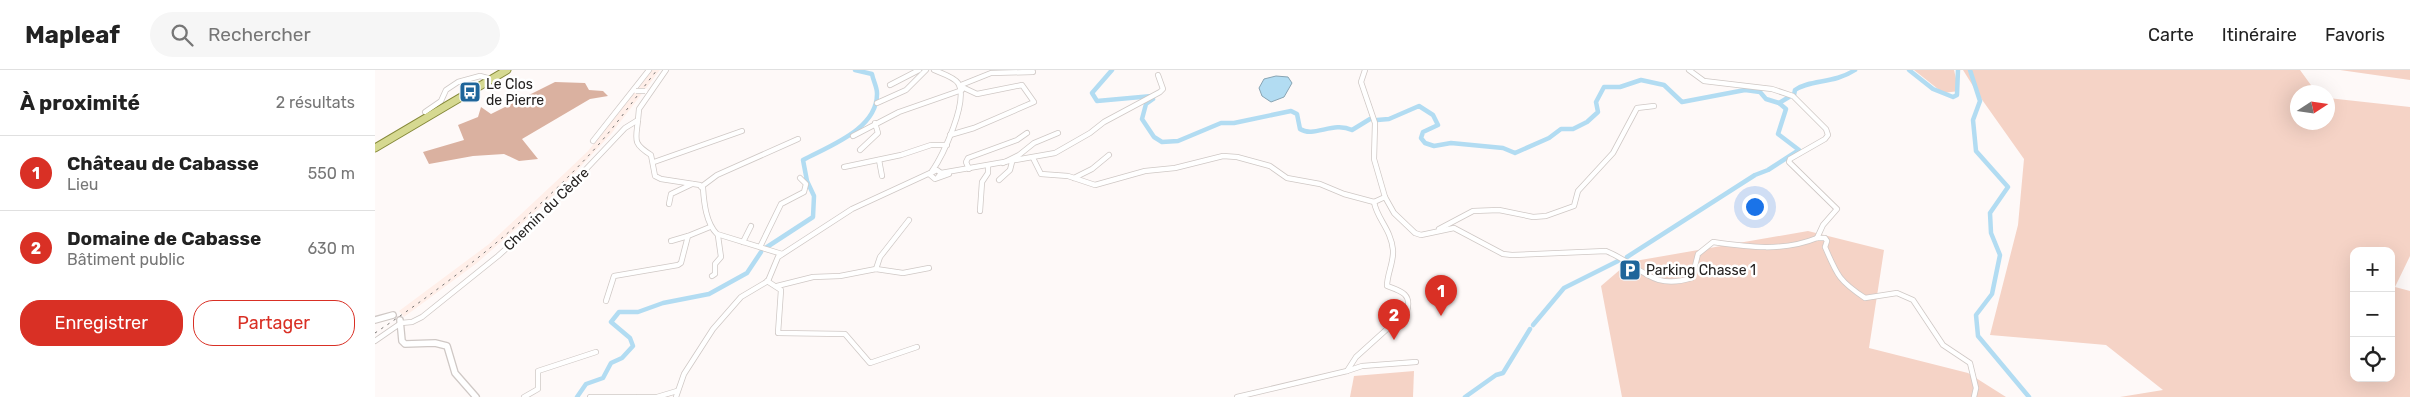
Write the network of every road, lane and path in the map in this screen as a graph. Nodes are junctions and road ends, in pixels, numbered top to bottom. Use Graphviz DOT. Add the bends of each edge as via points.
graph roads {
  1 [pos="507,70"];
  2 [pos="649,70"];
  3 [pos="666,70"];
  4 [pos="919,70"];
  5 [pos="926,70"];
  6 [pos="934,70"];
  7 [pos="1365,70"];
  8 [pos="1689,70"];
  9 [pos="1033,72"];
  10 [pos="1158,75"];
  11 [pos="491,79"];
  12 [pos="890,85"];
  13 [pos="961,88"];
  14 [pos="635,90"];
  15 [pos="650,92"];
  16 [pos="877,103"];
  17 [pos="1654,106"];
  18 [pos="425,112"];
  19 [pos="638,120"];
  20 [pos="875,123"];
  21 [pos="742,131"];
  22 [pos="1058,132"];
  23 [pos="1027,133"];
  24 [pos="950,135"];
  25 [pos="853,136"];
  26 [pos="798,139"];
  27 [pos="593,141"];
  28 [pos="947,145"];
  29 [pos="375,148"];
  30 [pos="860,150"];
  31 [pos="1109,155"];
  32 [pos="1033,158"];
  33 [pos="879,160"];
  34 [pos="654,162"];
  35 [pos="1012,162"];
  36 [pos="1002,164"];
  37 [pos="988,166"];
  38 [pos="844,167"];
  39 [pos="969,169"];
  40 [pos="938,171"];
  41 [pos="931,174"];
  42 [pos="882,176"];
  43 [pos="800,178"];
  44 [pos="1074,178"];
  45 [pos="999,180"];
  46 [pos="692,184"];
  47 [pos="701,187"];
  48 [pos="1385,197"];
  49 [pos="1374,202"];
  50 [pos="669,204"];
  51 [pos="980,210"];
  52 [pos="909,220"];
  53 [pos="751,226"];
  54 [pos="710,227"];
  55 [pos="1436,231"];
  56 [pos="688,236"];
  57 [pos="719,236"];
  58 [pos="1817,238"];
  59 [pos="671,241"];
  60 [pos="743,242"];
  61 [pos="760,247"];
  62 [pos="782,254"];
  63 [pos="929,268"];
  64 [pos="876,269"];
  65 [pos="712,276"];
  66 [pos="767,281"];
  67 [pos="777,286"];
  68 [pos="606,301"];
  69 [pos="393,315"];
  70 [pos="375,320"];
  71 [pos="400,322"];
  72 [pos="375,341"];
  73 [pos="917,347"];
  74 [pos="596,352"];
  75 [pos="1416,362"];
  76 [pos="1347,370"];
  77 [pos="677,391"];
  78 [pos="476,397"];
  79 [pos="524,397"];
  80 [pos="590,397"];
  81 [pos="636,397"];
  82 [pos="676,397"];
  83 [pos="1237,397"];
  84 [pos="1974,397"];
  1 -- 11 [label="main road"];
  2 -- 14 [label="street"];
  3 -- 15 [label="street"];
  4 -- 12 [label="street"];
  5 -- 16 [label="street" via="906,90"];
  6 -- 13 [label="street" via="953,79"];
  7 -- 48 [label="street" via="1361,82 1375,123 1374,159"];
  8 -- 58 [label="street" via="1704,81 1785,92 1799,101 1826,129 1828,135 1825,139 1789,162 1837,209"];
  9 -- 13 [label="street" via="991,73"];
  10 -- 32 [label="street" via="1163,89 1160,92 1055,153"];
  11 -- 18 [label="street" via="485,76 469,78 449,88 441,101"];
  11 -- 29 [label="main road"];
  13 -- 20 [label="street"];
  13 -- 24 [label="street"];
  13 -- 24 [label="street" via="977,94 1022,85 1034,102"];
  14 -- 15 [label="street, bridge"];
  14 -- 27 [label="street"];
  15 -- 19 [label="street" via="637,113"];
  17 -- 55 [label="street" via="1637,108 1613,153 1578,191 1574,206 1540,218 1504,210 1474,211"];
  19 -- 34 [label="street" via="635,144 651,155"];
  19 -- 71 [label="street, Chemin du Cèdre" via="625,128 577,181 498,256 422,317 412,322"];
  20 -- 25 [label="street"];
  20 -- 30 [label="street" via="878,133"];
  21 -- 34 [label="street"];
  22 -- 36 [label="street"];
  23 -- 39 [label="street" via="1017,140 968,158"];
  24 -- 28 [label="street"];
  26 -- 47 [label="street" via="717,175"];
  28 -- 33 [label="street" via="931,145"];
  28 -- 40 [label="street"];
  31 -- 44 [label="street"];
  32 -- 35 [label="street"];
  32 -- 44 [label="street" via="1041,174"];
  33 -- 38 [label="street"];
  33 -- 42 [label="street"];
  34 -- 46 [label="street" via="655,176"];
  35 -- 36 [label="street"];
  35 -- 45 [label="street" via="1010,170"];
  36 -- 37 [label="street"];
  37 -- 39 [label="street"];
  37 -- 51 [label="street" via="982,182"];
  39 -- 40 [label="street"];
  40 -- 41 [label="street"];
  40 -- 41 [label="street"];
  41 -- 62 [label="street" via="852,209"];
  43 -- 61 [label="street" via="806,184 804,192 781,204"];
  44 -- 49 [label="street" via="1095,185 1145,171 1175,168 1223,156 1254,161 1270,166 1287,178 1320,184"];
  46 -- 47 [label="street"];
  46 -- 50 [label="street" via="671,194"];
  47 -- 54 [label="street"];
  48 -- 49 [label="street"];
  48 -- 55 [label="street" via="1394,213 1415,233 1421,235"];
  49 -- 76 [label="street" via="1394,253 1387,286 1404,292 1409,308 1356,357"];
  52 -- 64 [label="street" via="880,257"];
  53 -- 60 [label="street"];
  54 -- 56 [label="street"];
  54 -- 57 [label="street"];
  55 -- 58 [label="street" via="1461,230 1503,254 1606,251 1617,254 1666,285 1692,278 1698,254 1713,242 1794,246"];
  56 -- 59 [label="street"];
  56 -- 68 [label="street" via="679,264 616,275"];
  57 -- 60 [label="street"];
  57 -- 65 [label="street" via="720,258"];
  58 -- 84 [label="street" via="1825,238 1825,247 1839,279 1859,296 1872,298 1897,293 1913,300 1943,345 1970,363 1976,388"];
  60 -- 61 [label="street"];
  61 -- 62 [label="street"];
  62 -- 66 [label="street" via="773,264"];
  63 -- 64 [label="street" via="903,273"];
  64 -- 67 [label="street" via="813,277"];
  66 -- 67 [label="street"];
  66 -- 77 [label="street" via="742,296 715,327"];
  67 -- 73 [label="street" via="781,290 778,333 845,334 870,363"];
  69 -- 70 [label="street"];
  71 -- 72 [label="street, Chemin du Cèdre"];
  71 -- 78 [label="street" via="405,344 447,346 455,372"];
  74 -- 79 [label="street" via="539,371 538,389"];
  75 -- 76 [label="street"];
  76 -- 83 [label="street"];
  77 -- 81 [label="street" via="657,397"];
  77 -- 82 [label="street"];
  80 -- 81 [label="street"];
}
